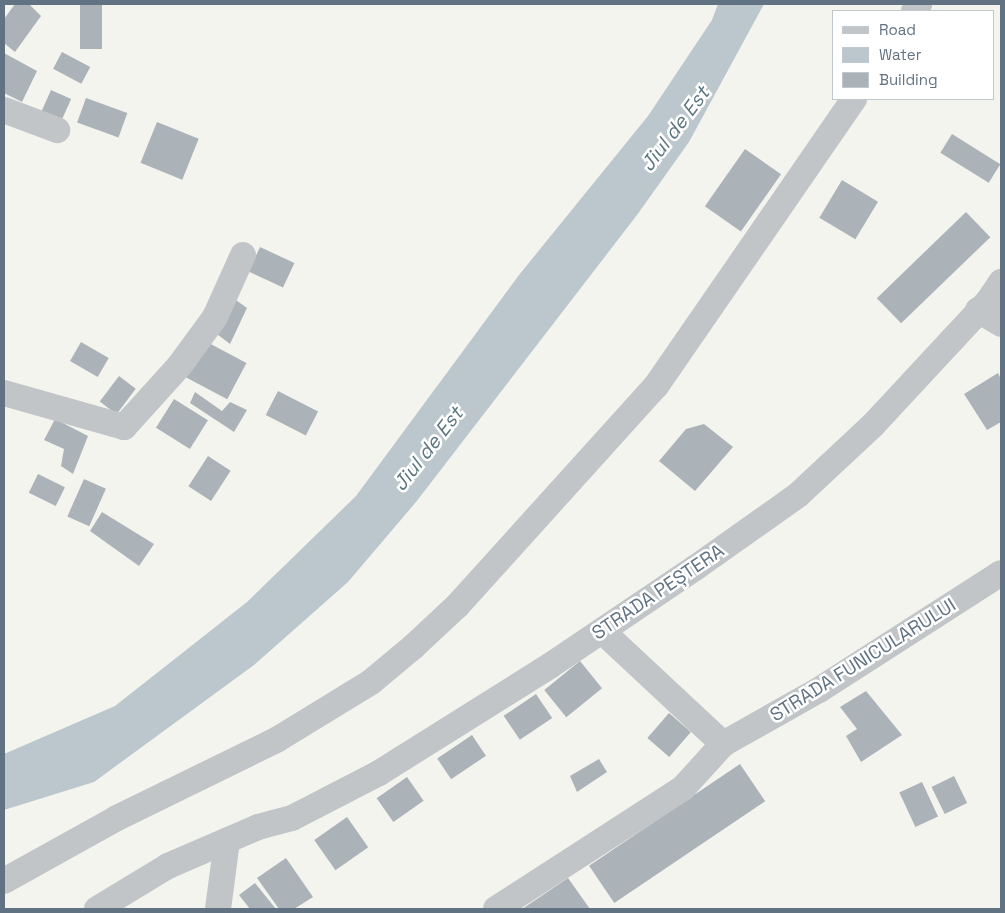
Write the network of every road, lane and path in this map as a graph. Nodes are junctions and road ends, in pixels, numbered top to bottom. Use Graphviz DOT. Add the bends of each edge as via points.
graph roads {
  1 [pos="853,100"];
  2 [pos="4,110"];
  3 [pos="57,130"];
  4 [pos="243,255"];
  5 [pos="1001,282"];
  6 [pos="978,310"];
  7 [pos="1001,324"];
  8 [pos="4,393"];
  9 [pos="1001,573"];
  10 [pos="602,631"];
  11 [pos="723,744"];
  12 [pos="227,841"];
  13 [pos="4,881"];
  14 [pos="97,909"];
  15 [pos="218,909"];
  16 [pos="496,909"];
  1 -- 13 [label="street" via="656,386 438,623 371,682 302,725 117,818"];
  2 -- 3 [label="street"];
  4 -- 8 [label="street" via="215,316 180,365 124,427"];
  5 -- 6 [label="street, STRADA PEȘTERA"];
  6 -- 7 [label="street"];
  6 -- 10 [label="street, STRADA PEȘTERA" via="886,412 798,495"];
  9 -- 11 [label="street, STRADA FUNICULARULUI" via="819,690"];
  10 -- 11 [label="street"];
  10 -- 12 [label="street, STRADA PEȘTERA" via="379,773 292,818 258,827"];
  11 -- 16 [label="street, STRADA FUNICULARULUI" via="684,788"];
  12 -- 14 [label="street" via="168,866"];
  12 -- 15 [label="street"];
}
